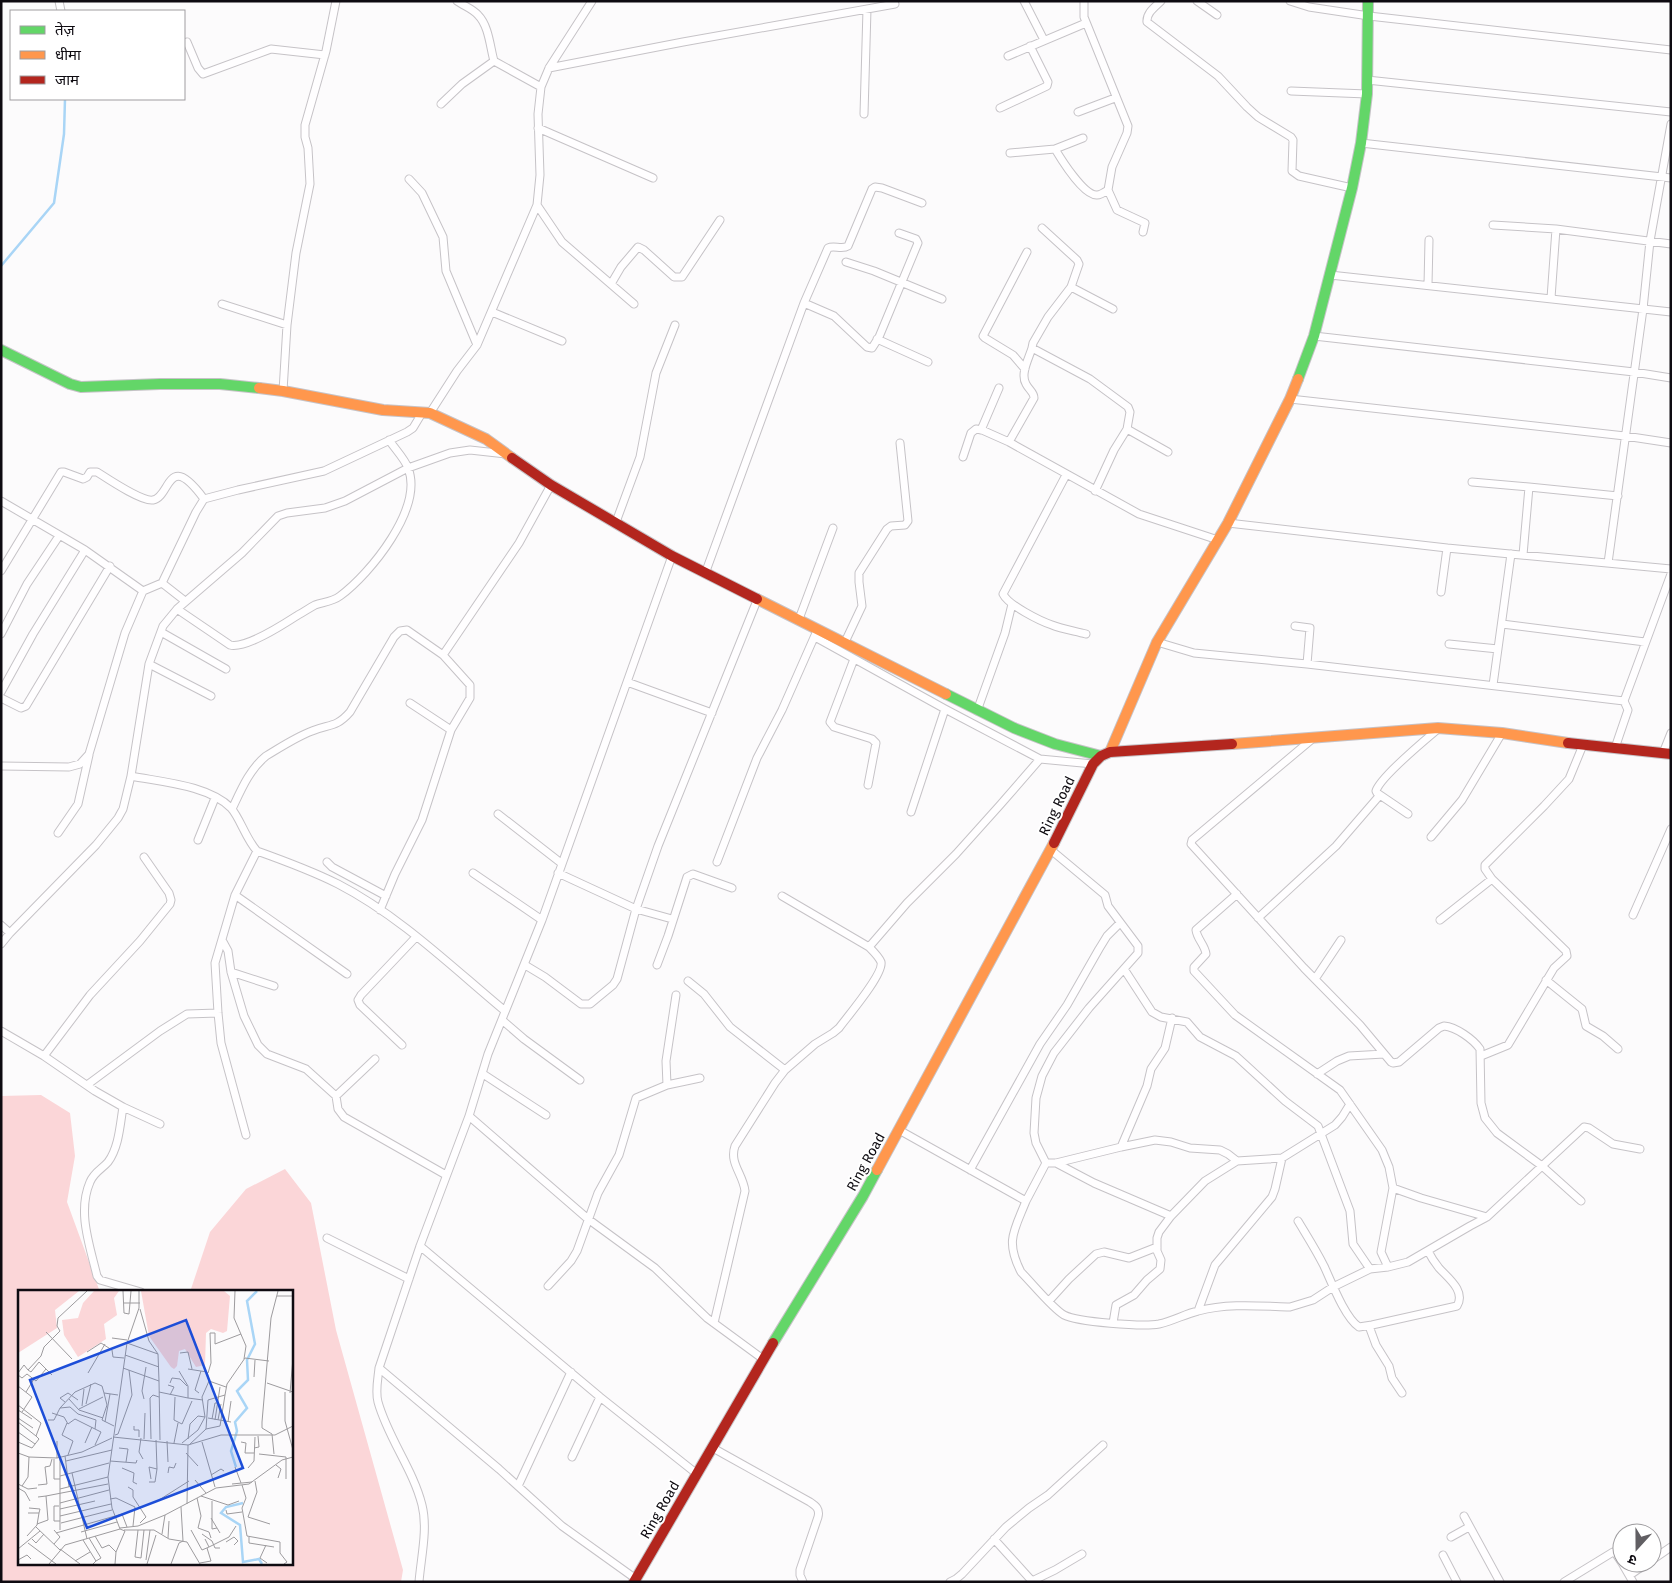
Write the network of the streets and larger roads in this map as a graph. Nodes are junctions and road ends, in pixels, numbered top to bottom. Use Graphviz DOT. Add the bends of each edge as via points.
graph roads {
  1 [pos="336,1"];
  2 [pos="457,1"];
  3 [pos="592,1"];
  4 [pos="1024,1"];
  5 [pos="1084,1"];
  6 [pos="1161,1"];
  7 [pos="1197,1"];
  8 [pos="1290,1"];
  9 [pos="1368,1"];
  10 [pos="895,4"];
  11 [pos="867,9"];
  12 [pos="1216,15"];
  13 [pos="1369,16"];
  14 [pos="1086,23"];
  15 [pos="1044,40"];
  16 [pos="187,42"];
  17 [pos="1030,46"];
  18 [pos="1671,50"];
  19 [pos="325,55"];
  20 [pos="1008,56"];
  21 [pos="494,61"];
  22 [pos="549,68"];
  23 [pos="1367,80"];
  24 [pos="541,87"];
  25 [pos="1291,91"];
  26 [pos="1366,94"];
  27 [pos="1115,98"];
  28 [pos="441,104"];
  29 [pos="1000,108"];
  30 [pos="1078,112"];
  31 [pos="1671,112"];
  32 [pos="864,114"];
  33 [pos="1671,124"];
  34 [pos="538,128"];
  35 [pos="1082,138"];
  36 [pos="1361,143"];
  37 [pos="1055,149"];
  38 [pos="1010,153"];
  39 [pos="1662,177"];
  40 [pos="653,178"];
  41 [pos="1671,178"];
  42 [pos="409,179"];
  43 [pos="1352,188"];
  44 [pos="1108,190"];
  45 [pos="922,202"];
  46 [pos="537,205"];
  47 [pos="720,220"];
  48 [pos="1493,225"];
  49 [pos="1042,228"];
  50 [pos="1556,229"];
  51 [pos="899,232"];
  52 [pos="1143,232"];
  53 [pos="1429,240"];
  54 [pos="1650,241"];
  55 [pos="1671,244"];
  56 [pos="1027,252"];
  57 [pos="846,262"];
  58 [pos="1330,274"];
  59 [pos="900,283"];
  60 [pos="611,284"];
  61 [pos="1428,285"];
  62 [pos="1072,287"];
  63 [pos="1550,298"];
  64 [pos="942,299"];
  65 [pos="804,303"];
  66 [pos="222,304"];
  67 [pos="634,304"];
  68 [pos="1113,308"];
  69 [pos="1643,308"];
  70 [pos="492,312"];
  71 [pos="1671,312"];
  72 [pos="287,325"];
  73 [pos="675,325"];
  74 [pos="1314,336"];
  75 [pos="877,340"];
  76 [pos="562,341"];
  77 [pos="477,345"];
  78 [pos="1032,348"];
  79 [pos="1,350"];
  80 [pos="928,362"];
  81 [pos="1025,369"];
  82 [pos="1634,372"];
  83 [pos="1671,378"];
  84 [pos="999,388"];
  85 [pos="283,391"];
  86 [pos="1290,399"];
  87 [pos="426,413"];
  88 [pos="1127,429"];
  89 [pos="981,430"];
  90 [pos="1625,436"];
  91 [pos="389,440"];
  92 [pos="1009,442"];
  93 [pos="900,443"];
  94 [pos="1671,443"];
  95 [pos="1168,452"];
  96 [pos="508,454"];
  97 [pos="963,457"];
  98 [pos="408,468"];
  99 [pos="1066,474"];
  100 [pos="1472,482"];
  101 [pos="551,485"];
  102 [pos="1529,486"];
  103 [pos="1095,491"];
  104 [pos="1618,496"];
  105 [pos="204,500"];
  106 [pos="1,501"];
  107 [pos="32,518"];
  108 [pos="616,522"];
  109 [pos="1228,523"];
  110 [pos="833,528"];
  111 [pos="59,536"];
  112 [pos="1218,540"];
  113 [pos="1448,548"];
  114 [pos="86,550"];
  115 [pos="1511,554"];
  116 [pos="1523,555"];
  117 [pos="672,556"];
  118 [pos="1608,563"];
  119 [pos="110,566"];
  120 [pos="1671,569"];
  121 [pos="1,571"];
  122 [pos="706,571"];
  123 [pos="1671,574"];
  124 [pos="162,583"];
  125 [pos="143,591"];
  126 [pos="1441,592"];
  127 [pos="758,598"];
  128 [pos="185,601"];
  129 [pos="1012,604"];
  130 [pos="177,609"];
  131 [pos="799,619"];
  132 [pos="1502,624"];
  133 [pos="1295,626"];
  134 [pos="161,632"];
  135 [pos="816,632"];
  136 [pos="1,634"];
  137 [pos="1086,634"];
  138 [pos="845,642"];
  139 [pos="1157,642"];
  140 [pos="1645,642"];
  141 [pos="1448,644"];
  142 [pos="1498,649"];
  143 [pos="443,655"];
  144 [pos="854,659"];
  145 [pos="149,664"];
  146 [pos="1307,664"];
  147 [pos="226,669"];
  148 [pos="627,682"];
  149 [pos="1493,685"];
  150 [pos="1,692"];
  151 [pos="212,696"];
  152 [pos="1,698"];
  153 [pos="1624,701"];
  154 [pos="410,703"];
  155 [pos="944,709"];
  156 [pos="977,711"];
  157 [pos="712,713"];
  158 [pos="1438,728"];
  159 [pos="451,730"];
  160 [pos="1502,733"];
  161 [pos="1671,733"];
  162 [pos="1311,739"];
  163 [pos="1583,745"];
  164 [pos="1616,748"];
  165 [pos="1667,753"];
  166 [pos="89,754"];
  167 [pos="1105,754"];
  168 [pos="1040,759"];
  169 [pos="1093,764"];
  170 [pos="1,766"];
  171 [pos="131,776"];
  172 [pos="868,784"];
  173 [pos="1380,795"];
  174 [pos="215,798"];
  175 [pos="232,809"];
  176 [pos="911,812"];
  177 [pos="498,814"];
  178 [pos="1408,814"];
  179 [pos="1671,829"];
  180 [pos="58,833"];
  181 [pos="1431,837"];
  182 [pos="198,840"];
  183 [pos="1051,850"];
  184 [pos="256,852"];
  185 [pos="144,857"];
  186 [pos="327,862"];
  187 [pos="717,862"];
  188 [pos="561,863"];
  189 [pos="473,872"];
  190 [pos="558,874"];
  191 [pos="1492,879"];
  192 [pos="732,888"];
  193 [pos="1237,894"];
  194 [pos="235,895"];
  195 [pos="386,896"];
  196 [pos="782,896"];
  197 [pos="636,908"];
  198 [pos="380,910"];
  199 [pos="1633,915"];
  200 [pos="1258,918"];
  201 [pos="672,919"];
  202 [pos="542,920"];
  203 [pos="1440,920"];
  204 [pos="1120,923"];
  205 [pos="1,926"];
  206 [pos="10,933"];
  207 [pos="416,937"];
  208 [pos="222,940"];
  209 [pos="1341,940"];
  210 [pos="1,944"];
  211 [pos="869,947"];
  212 [pos="525,965"];
  213 [pos="657,965"];
  214 [pos="1124,969"];
  215 [pos="231,972"];
  216 [pos="347,974"];
  217 [pos="1315,979"];
  218 [pos="1546,980"];
  219 [pos="688,981"];
  220 [pos="274,986"];
  221 [pos="676,995"];
  222 [pos="505,1011"];
  223 [pos="218,1013"];
  224 [pos="1172,1018"];
  225 [pos="502,1020"];
  226 [pos="1,1031"];
  227 [pos="402,1045"];
  228 [pos="1618,1048"];
  229 [pos="1384,1054"];
  230 [pos="44,1056"];
  231 [pos="1481,1056"];
  232 [pos="375,1059"];
  233 [pos="785,1070"];
  234 [pos="483,1074"];
  235 [pos="1317,1074"];
  236 [pos="700,1078"];
  237 [pos="580,1080"];
  238 [pos="87,1084"];
  239 [pos="667,1085"];
  240 [pos="336,1096"];
  241 [pos="1350,1104"];
  242 [pos="123,1107"];
  243 [pos="546,1115"];
  244 [pos="469,1116"];
  245 [pos="160,1124"];
  246 [pos="899,1130"];
  247 [pos="1321,1132"];
  248 [pos="246,1135"];
  249 [pos="1121,1147"];
  250 [pos="1640,1149"];
  251 [pos="1282,1158"];
  252 [pos="1237,1160"];
  253 [pos="1046,1163"];
  254 [pos="1056,1163"];
  255 [pos="1542,1166"];
  256 [pos="970,1170"];
  257 [pos="446,1175"];
  258 [pos="1393,1188"];
  259 [pos="1026,1201"];
  260 [pos="1581,1201"];
  261 [pos="1171,1216"];
  262 [pos="1486,1217"];
  263 [pos="588,1219"];
  264 [pos="1298,1221"];
  265 [pos="327,1238"];
  266 [pos="420,1246"];
  267 [pos="1157,1248"];
  268 [pos="1428,1251"];
  269 [pos="1388,1267"];
  270 [pos="1370,1269"];
  271 [pos="409,1279"];
  272 [pos="548,1286"];
  273 [pos="1333,1287"];
  274 [pos="133,1290"];
  275 [pos="1049,1301"];
  276 [pos="1198,1310"];
  277 [pos="714,1323"];
  278 [pos="1113,1323"];
  279 [pos="1369,1326"];
  280 [pos="763,1359"];
  281 [pos="379,1368"];
  282 [pos="572,1372"];
  283 [pos="1402,1393"];
  284 [pos="600,1397"];
  285 [pos="1103,1445"];
  286 [pos="713,1448"];
  287 [pos="572,1458"];
  288 [pos="697,1474"];
  289 [pos="518,1486"];
  290 [pos="1464,1516"];
  291 [pos="1469,1527"];
  292 [pos="1450,1537"];
  293 [pos="994,1539"];
  294 [pos="1612,1552"];
  295 [pos="1082,1554"];
  296 [pos="1443,1555"];
  297 [pos="635,1580"];
  298 [pos="419,1582"];
  299 [pos="803,1582"];
  300 [pos="950,1582"];
  301 [pos="1457,1582"];
  302 [pos="1500,1582"];
  303 [pos="1564,1582"];
  1 -- 19 [label="street"];
  2 -- 21 [label="street" via="482,19"];
  3 -- 22 [label="street"];
  4 -- 15 [label="street"];
  5 -- 14 [label="street"];
  6 -- 43 [label="street" via="1149,13 1147,22 1218,76 1258,117 1291,137 1293,173"];
  7 -- 12 [label="street"];
  8 -- 13 [label="street"];
  9 -- 13 [label="street, Ring Road"];
  10 -- 11 [label="street"];
  11 -- 22 [label="street"];
  11 -- 32 [label="street"];
  13 -- 18 [label="street"];
  13 -- 23 [label="street, Ring Road"];
  14 -- 15 [label="street"];
  14 -- 27 [label="street"];
  15 -- 17 [label="street"];
  16 -- 19 [label="street" via="203,74 271,49"];
  17 -- 20 [label="street"];
  17 -- 29 [label="street" via="1048,84"];
  19 -- 72 [label="street" via="305,125 309,192 296,253"];
  21 -- 24 [label="street"];
  21 -- 28 [label="street"];
  22 -- 24 [label="street"];
  23 -- 26 [label="street, Ring Road"];
  23 -- 31 [label="street"];
  24 -- 34 [label="street"];
  25 -- 26 [label="street"];
  26 -- 36 [label="street, Ring Road"];
  27 -- 30 [label="street"];
  27 -- 44 [label="street" via="1128,126 1112,168"];
  33 -- 39 [label="street"];
  34 -- 40 [label="street"];
  34 -- 46 [label="street" via="540,183"];
  35 -- 37 [label="street"];
  36 -- 39 [label="street"];
  36 -- 43 [label="street, Ring Road"];
  37 -- 38 [label="street"];
  37 -- 44 [label="street" via="1074,179 1093,194"];
  39 -- 41 [label="street"];
  39 -- 54 [label="street"];
  42 -- 77 [label="street" via="422,193 443,237 446,270"];
  43 -- 58 [label="street, Ring Road"];
  44 -- 52 [label="street" via="1117,210 1145,223"];
  45 -- 65 [label="street" via="882,188 872,189 848,246 828,248"];
  46 -- 60 [label="street" via="562,242"];
  46 -- 70 [label="street"];
  47 -- 60 [label="street" via="682,277 674,277 638,247"];
  48 -- 50 [label="street"];
  49 -- 62 [label="street" via="1078,262"];
  50 -- 54 [label="street"];
  50 -- 63 [label="street"];
  51 -- 59 [label="street" via="918,243"];
  53 -- 61 [label="street"];
  54 -- 55 [label="street"];
  54 -- 69 [label="street"];
  56 -- 81 [label="street" via="983,336 1013,356"];
  57 -- 59 [label="street"];
  58 -- 61 [label="street"];
  58 -- 74 [label="street, Ring Road"];
  59 -- 64 [label="street"];
  59 -- 75 [label="street"];
  60 -- 67 [label="street"];
  61 -- 63 [label="street"];
  62 -- 68 [label="street"];
  62 -- 78 [label="street" via="1048,316"];
  63 -- 69 [label="street"];
  65 -- 75 [label="street" via="834,316 867,347 872,348"];
  65 -- 122 [label="street"];
  66 -- 72 [label="street"];
  69 -- 71 [label="street"];
  69 -- 82 [label="street"];
  70 -- 76 [label="street"];
  70 -- 77 [label="street"];
  72 -- 85 [label="street"];
  73 -- 108 [label="street" via="656,372 640,457"];
  74 -- 82 [label="street"];
  74 -- 86 [label="street, Ring Road"];
  75 -- 80 [label="street"];
  77 -- 87 [label="street"];
  78 -- 81 [label="street"];
  78 -- 88 [label="street" via="1090,379 1128,407"];
  79 -- 85 [label="street" via="81,387 220,384"];
  81 -- 92 [label="street" via="1025,381 1034,398"];
  82 -- 83 [label="street"];
  82 -- 90 [label="street"];
  84 -- 89 [label="street"];
  85 -- 87 [label="street" via="383,410"];
  86 -- 90 [label="street"];
  86 -- 109 [label="street, Ring Road"];
  87 -- 91 [label="street" via="408,432"];
  87 -- 96 [label="street" via="486,439"];
  88 -- 95 [label="street"];
  88 -- 103 [label="street"];
  89 -- 92 [label="street"];
  89 -- 97 [label="street" via="971,433"];
  90 -- 94 [label="street"];
  90 -- 104 [label="street"];
  91 -- 98 [label="street"];
  91 -- 105 [label="street" via="324,471"];
  92 -- 99 [label="street"];
  93 -- 138 [label="street" via="908,521 906,525 887,529 861,569 858,577 862,606"];
  96 -- 98 [label="street" via="464,450"];
  96 -- 101 [label="street"];
  98 -- 128 [label="street" via="345,501 278,516 242,553"];
  98 -- 130 [label="street" via="411,480 404,515 381,555 338,598 315,605 274,630 235,646"];
  99 -- 103 [label="street"];
  99 -- 129 [label="street" via="1004,591 1003,596"];
  100 -- 102 [label="street"];
  101 -- 108 [label="street"];
  101 -- 143 [label="street" via="519,543"];
  102 -- 104 [label="street"];
  102 -- 116 [label="street"];
  103 -- 112 [label="street" via="1139,514"];
  104 -- 118 [label="street"];
  105 -- 107 [label="street" via="192,484 178,477 171,479 158,497 151,500 141,498 97,472 90,472 83,479 61,472"];
  105 -- 124 [label="street"];
  106 -- 107 [label="street"];
  107 -- 111 [label="street"];
  107 -- 121 [label="street"];
  108 -- 117 [label="street"];
  109 -- 112 [label="street, Ring Road"];
  109 -- 113 [label="street"];
  110 -- 131 [label="street"];
  111 -- 114 [label="street"];
  111 -- 136 [label="street" via="27,584"];
  112 -- 139 [label="street, Ring Road"];
  113 -- 115 [label="street"];
  113 -- 126 [label="street"];
  114 -- 119 [label="street"];
  114 -- 150 [label="street" via="32,634"];
  115 -- 116 [label="street"];
  115 -- 132 [label="street"];
  116 -- 118 [label="street"];
  117 -- 122 [label="street"];
  117 -- 148 [label="street"];
  118 -- 120 [label="street"];
  119 -- 125 [label="street"];
  119 -- 152 [label="street" via="26,706 21,708"];
  122 -- 127 [label="street"];
  123 -- 140 [label="street"];
  124 -- 125 [label="street"];
  124 -- 128 [label="street"];
  125 -- 166 [label="street" via="125,633"];
  127 -- 131 [label="street"];
  127 -- 157 [label="street"];
  128 -- 130 [label="street"];
  129 -- 137 [label="street" via="1052,626"];
  129 -- 156 [label="street"];
  130 -- 134 [label="street"];
  131 -- 135 [label="street"];
  132 -- 140 [label="street"];
  132 -- 142 [label="street"];
  133 -- 146 [label="street" via="1310,628"];
  134 -- 145 [label="street"];
  134 -- 147 [label="street"];
  135 -- 138 [label="street"];
  135 -- 144 [label="street"];
  135 -- 187 [label="street" via="757,758"];
  138 -- 156 [label="street"];
  139 -- 146 [label="street" via="1194,653"];
  139 -- 167 [label="street, Ring Road" via="1117,738"];
  140 -- 153 [label="street"];
  141 -- 142 [label="street"];
  142 -- 149 [label="street"];
  143 -- 159 [label="street" via="471,688 470,698"];
  143 -- 175 [label="street" via="407,630 398,632 345,718 332,726 312,731 266,756 247,778"];
  144 -- 155 [label="street"];
  144 -- 172 [label="street" via="830,722 834,727 872,739 876,744"];
  145 -- 151 [label="street"];
  145 -- 171 [label="street"];
  146 -- 149 [label="street"];
  148 -- 157 [label="street"];
  148 -- 188 [label="street"];
  149 -- 153 [label="street"];
  153 -- 164 [label="street" via="1628,710"];
  154 -- 159 [label="street"];
  155 -- 168 [label="street"];
  155 -- 176 [label="street"];
  156 -- 167 [label="street" via="1056,744"];
  157 -- 197 [label="street"];
  158 -- 160 [label="street"];
  158 -- 162 [label="street"];
  158 -- 173 [label="street" via="1377,787"];
  159 -- 195 [label="street" via="422,820"];
  160 -- 163 [label="street"];
  160 -- 181 [label="street" via="1462,800"];
  161 -- 165 [label="street"];
  162 -- 167 [label="street"];
  162 -- 193 [label="street" via="1192,840 1193,848"];
  163 -- 164 [label="street"];
  163 -- 191 [label="street" via="1569,779 1486,864 1485,869"];
  164 -- 165 [label="street"];
  166 -- 170 [label="street" via="80,764 69,767"];
  166 -- 180 [label="street" via="78,804"];
  167 -- 169 [label="street, Ring Road"];
  168 -- 169 [label="street"];
  168 -- 211 [label="street"];
  169 -- 183 [label="street, Ring Road"];
  171 -- 174 [label="street" via="194,788"];
  171 -- 206 [label="street" via="124,808 118,818"];
  173 -- 178 [label="street"];
  173 -- 200 [label="street" via="1336,846"];
  174 -- 175 [label="street"];
  174 -- 182 [label="street"];
  175 -- 184 [label="street"];
  177 -- 188 [label="street"];
  179 -- 199 [label="street"];
  183 -- 204 [label="street" via="1105,895 1108,906"];
  183 -- 246 [label="street, Ring Road"];
  184 -- 194 [label="street"];
  184 -- 198 [label="street" via="315,873"];
  185 -- 230 [label="street" via="169,893 170,904 90,995"];
  186 -- 195 [label="street"];
  188 -- 190 [label="street"];
  189 -- 202 [label="street"];
  190 -- 197 [label="street"];
  190 -- 202 [label="street"];
  191 -- 203 [label="street"];
  191 -- 218 [label="street" via="1566,951 1567,956"];
  192 -- 201 [label="street" via="689,874"];
  193 -- 200 [label="street"];
  193 -- 235 [label="street" via="1196,930 1206,954 1194,971 1235,1015"];
  194 -- 208 [label="street"];
  194 -- 216 [label="street"];
  195 -- 198 [label="street"];
  196 -- 211 [label="street"];
  197 -- 201 [label="street"];
  197 -- 212 [label="street" via="617,979 590,1004 578,1003"];
  198 -- 207 [label="street"];
  200 -- 217 [label="street"];
  201 -- 213 [label="street"];
  202 -- 212 [label="street"];
  204 -- 214 [label="street" via="1138,946 1138,953"];
  204 -- 256 [label="street" via="1107,936 1040,1044"];
  205 -- 206 [label="street"];
  206 -- 210 [label="street"];
  207 -- 222 [label="street"];
  207 -- 227 [label="street" via="358,1000"];
  208 -- 215 [label="street" via="228,951"];
  208 -- 223 [label="street" via="215,963"];
  209 -- 217 [label="street"];
  211 -- 233 [label="street" via="881,961 872,986 833,1033"];
  212 -- 222 [label="street"];
  214 -- 224 [label="street" via="1152,1012"];
  214 -- 253 [label="street" via="1054,1053 1042,1076 1036,1098 1034,1133"];
  215 -- 220 [label="street"];
  215 -- 240 [label="street" via="244,1016 258,1045 267,1054 306,1069"];
  217 -- 229 [label="street" via="1360,1024"];
  218 -- 228 [label="street" via="1582,1009 1586,1026"];
  218 -- 231 [label="street" via="1508,1045"];
  219 -- 233 [label="street" via="704,994 730,1027"];
  221 -- 239 [label="street" via="666,1061"];
  222 -- 225 [label="street"];
  223 -- 238 [label="street" via="187,1014"];
  223 -- 248 [label="street" via="223,1052"];
  224 -- 247 [label="street" via="1187,1022 1200,1037 1236,1056"];
  224 -- 249 [label="street" via="1165,1048 1151,1069"];
  225 -- 234 [label="street"];
  225 -- 237 [label="street"];
  226 -- 230 [label="street"];
  229 -- 231 [label="street" via="1396,1063 1444,1026 1476,1043"];
  229 -- 235 [label="street" via="1349,1056"];
  230 -- 238 [label="street"];
  231 -- 255 [label="street" via="1481,1104 1485,1118 1497,1133"];
  232 -- 240 [label="street"];
  233 -- 277 [label="street" via="732,1153 745,1191"];
  234 -- 243 [label="street"];
  234 -- 244 [label="street"];
  235 -- 241 [label="street" via="1340,1090"];
  236 -- 239 [label="street"];
  238 -- 242 [label="street"];
  239 -- 263 [label="street" via="636,1098 619,1155 600,1187"];
  240 -- 257 [label="street" via="338,1109 344,1118"];
  241 -- 247 [label="street" via="1334,1125"];
  241 -- 258 [label="street" via="1382,1150"];
  242 -- 245 [label="street"];
  242 -- 274 [label="street" via="113,1154 89,1184 84,1217 97,1276 104,1283"];
  244 -- 257 [label="street"];
  244 -- 263 [label="street"];
  246 -- 256 [label="street"];
  246 -- 280 [label="street, Ring Road"];
  247 -- 251 [label="street"];
  247 -- 270 [label="street" via="1350,1211 1352,1241"];
  249 -- 252 [label="street" via="1162,1141 1190,1148 1220,1150"];
  249 -- 254 [label="street"];
  250 -- 255 [label="street" via="1613,1144 1586,1127"];
  251 -- 252 [label="street"];
  251 -- 276 [label="street" via="1276,1190 1215,1265"];
  252 -- 261 [label="street" via="1205,1181"];
  253 -- 254 [label="street"];
  253 -- 259 [label="street"];
  254 -- 261 [label="street"];
  255 -- 260 [label="street"];
  255 -- 262 [label="street"];
  256 -- 259 [label="street"];
  257 -- 266 [label="street"];
  258 -- 262 [label="street"];
  258 -- 269 [label="street" via="1381,1252"];
  259 -- 275 [label="street" via="1013,1236 1012,1251 1021,1272"];
  261 -- 267 [label="street" via="1159,1232"];
  262 -- 268 [label="street"];
  263 -- 272 [label="street" via="574,1256"];
  263 -- 277 [label="street" via="655,1268"];
  264 -- 273 [label="street"];
  265 -- 271 [label="street"];
  266 -- 271 [label="street"];
  266 -- 282 [label="street"];
  267 -- 275 [label="street" via="1129,1258 1104,1252 1096,1254"];
  267 -- 278 [label="street" via="1160,1268 1134,1295 1116,1305"];
  268 -- 269 [label="street" via="1408,1262"];
  268 -- 279 [label="street" via="1456,1286 1458,1306"];
  269 -- 270 [label="street"];
  270 -- 273 [label="street"];
  271 -- 281 [label="street"];
  273 -- 276 [label="street" via="1313,1300 1290,1307 1237,1305"];
  273 -- 279 [label="street" via="1353,1322 1359,1327"];
  275 -- 278 [label="street" via="1067,1317"];
  276 -- 278 [label="street" via="1150,1326"];
  277 -- 280 [label="street"];
  279 -- 283 [label="street"];
  280 -- 286 [label="street, Ring Road"];
  281 -- 289 [label="street"];
  281 -- 298 [label="street" via="378,1402 412,1475 425,1521"];
  282 -- 284 [label="street"];
  282 -- 289 [label="street"];
  284 -- 287 [label="street"];
  284 -- 288 [label="street"];
  285 -- 293 [label="street"];
  286 -- 288 [label="street, Ring Road"];
  286 -- 299 [label="street" via="815,1505 818,1517 800,1570"];
  288 -- 297 [label="street, Ring Road"];
  289 -- 297 [label="street" via="562,1526"];
  290 -- 291 [label="street"];
  291 -- 292 [label="street"];
  291 -- 302 [label="street"];
  293 -- 295 [label="street" via="1032,1581"];
  293 -- 300 [label="street" via="962,1574"];
  294 -- 303 [label="street"];
  296 -- 301 [label="street"];
}
